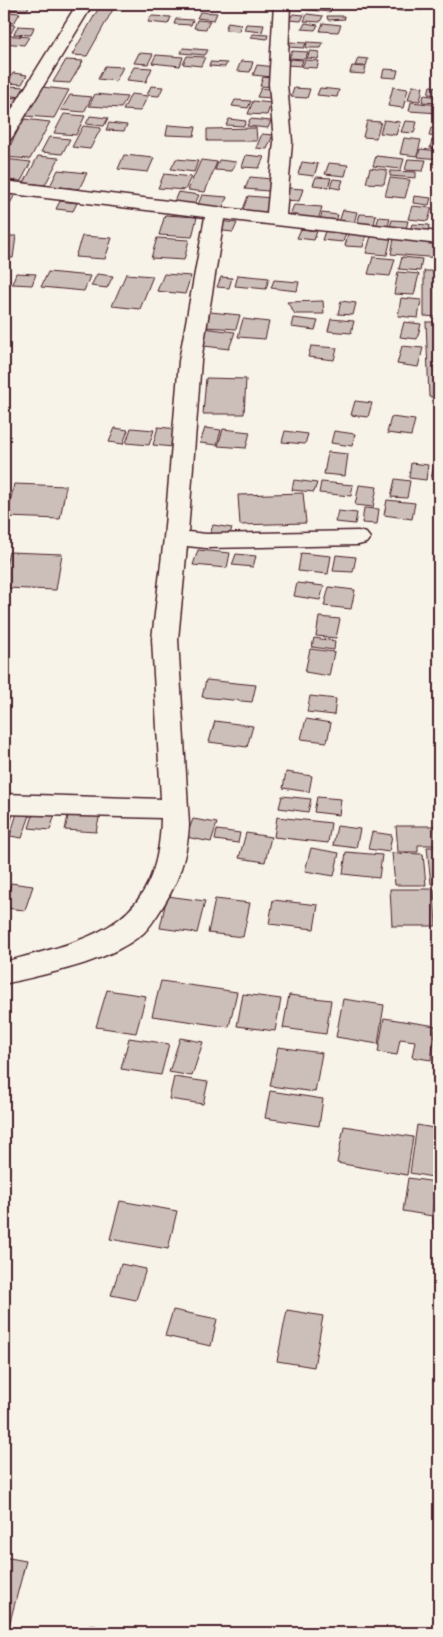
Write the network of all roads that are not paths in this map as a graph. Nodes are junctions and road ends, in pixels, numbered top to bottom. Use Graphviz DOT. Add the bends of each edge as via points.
graph roads {
  1 [pos="85,4"];
  2 [pos="282,4"];
  3 [pos="4,136"];
  4 [pos="4,187"];
  5 [pos="215,214"];
  6 [pos="276,221"];
  7 [pos="439,238"];
  8 [pos="176,538"];
  9 [pos="358,538"];
  10 [pos="4,804"];
  11 [pos="175,809"];
  12 [pos="4,973"];
  1 -- 3 [label="street"];
  2 -- 6 [label="street" via="278,84 283,142"];
  4 -- 5 [label="street"];
  5 -- 6 [label="street"];
  5 -- 8 [label="street" via="190,361"];
  6 -- 7 [label="street"];
  8 -- 9 [label="street"];
  8 -- 11 [label="street" via="165,639"];
  10 -- 11 [label="street"];
  11 -- 12 [label="street" via="175,837 169,869 161,890 131,929 76,954"];
}
